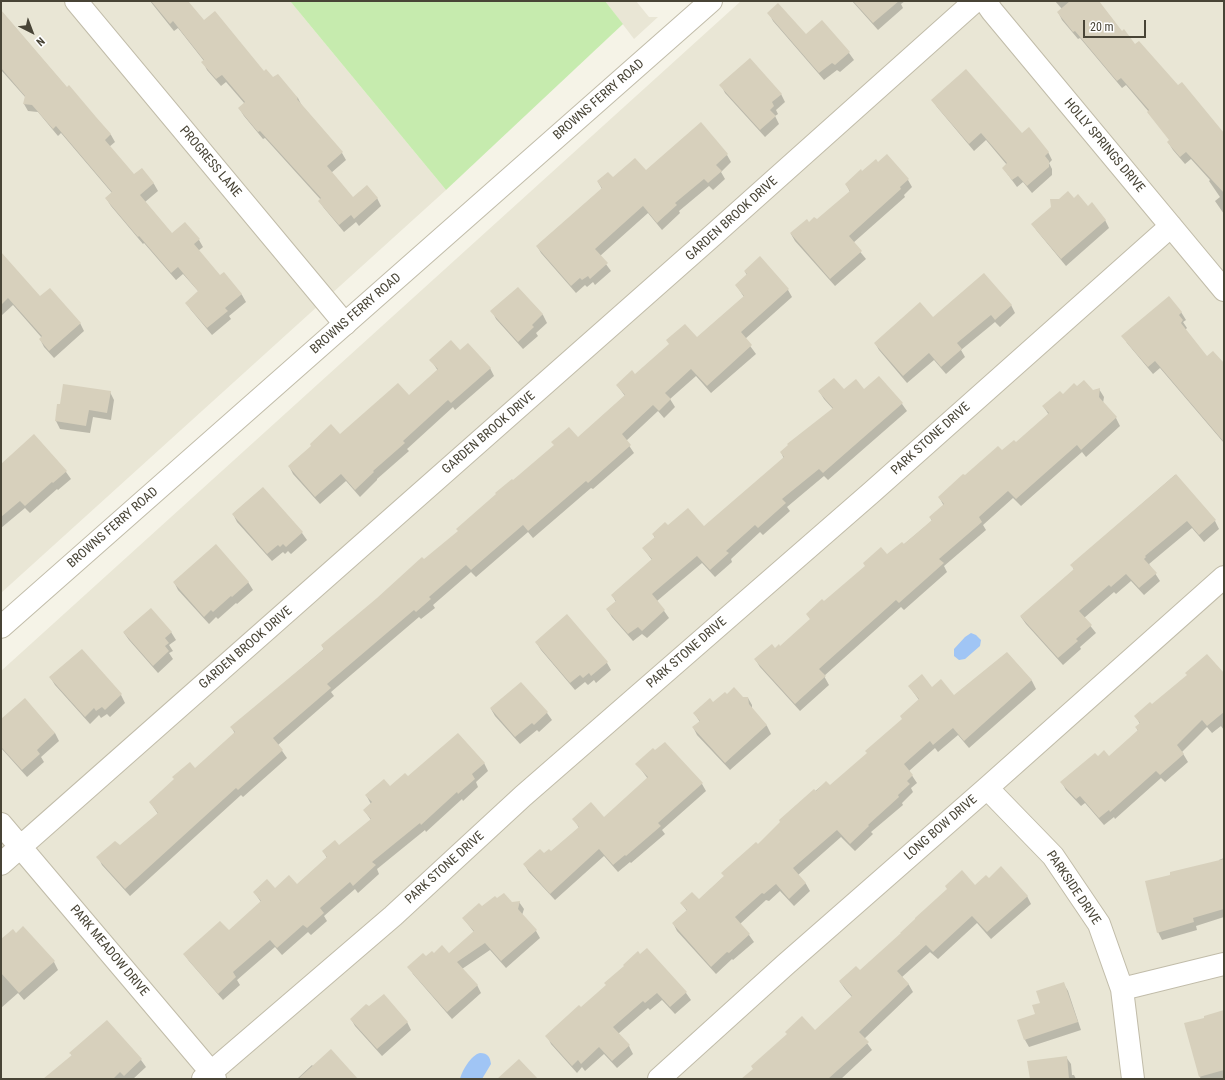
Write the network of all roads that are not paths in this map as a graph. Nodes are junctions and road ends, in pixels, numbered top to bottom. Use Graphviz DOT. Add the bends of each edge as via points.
graph roads {
  1 [pos="76,1"];
  2 [pos="711,1"];
  3 [pos="975,1"];
  4 [pos="985,1"];
  5 [pos="1171,226"];
  6 [pos="1224,290"];
  7 [pos="345,324"];
  8 [pos="1224,577"];
  9 [pos="1,627"];
  10 [pos="987,788"];
  11 [pos="1,824"];
  12 [pos="21,847"];
  13 [pos="1,864"];
  14 [pos="1224,964"];
  15 [pos="1122,989"];
  16 [pos="210,1077"];
  17 [pos="659,1079"];
  18 [pos="1133,1079"];
  1 -- 7 [label="street, PROGRESS LANE"];
  2 -- 7 [label="street, BROWNS FERRY ROAD"];
  3 -- 12 [label="street, GARDEN BROOK DRIVE"];
  4 -- 5 [label="street, HOLLY SPRINGS DRIVE"];
  5 -- 6 [label="street, HOLLY SPRINGS DRIVE"];
  5 -- 16 [label="street, PARK STONE DRIVE" via="872,492 523,796 393,916"];
  7 -- 9 [label="street, BROWNS FERRY ROAD"];
  8 -- 10 [label="street, LONG BOW DRIVE"];
  10 -- 15 [label="street, PARKSIDE DRIVE" via="1053,856 1099,924"];
  10 -- 17 [label="street, LONG BOW DRIVE"];
  11 -- 12 [label="street, PARK MEADOW DRIVE"];
  12 -- 13 [label="street, GARDEN BROOK DRIVE"];
  12 -- 16 [label="street, PARK MEADOW DRIVE"];
  14 -- 15 [label="street"];
  15 -- 18 [label="street, PARKSIDE DRIVE"];
}
